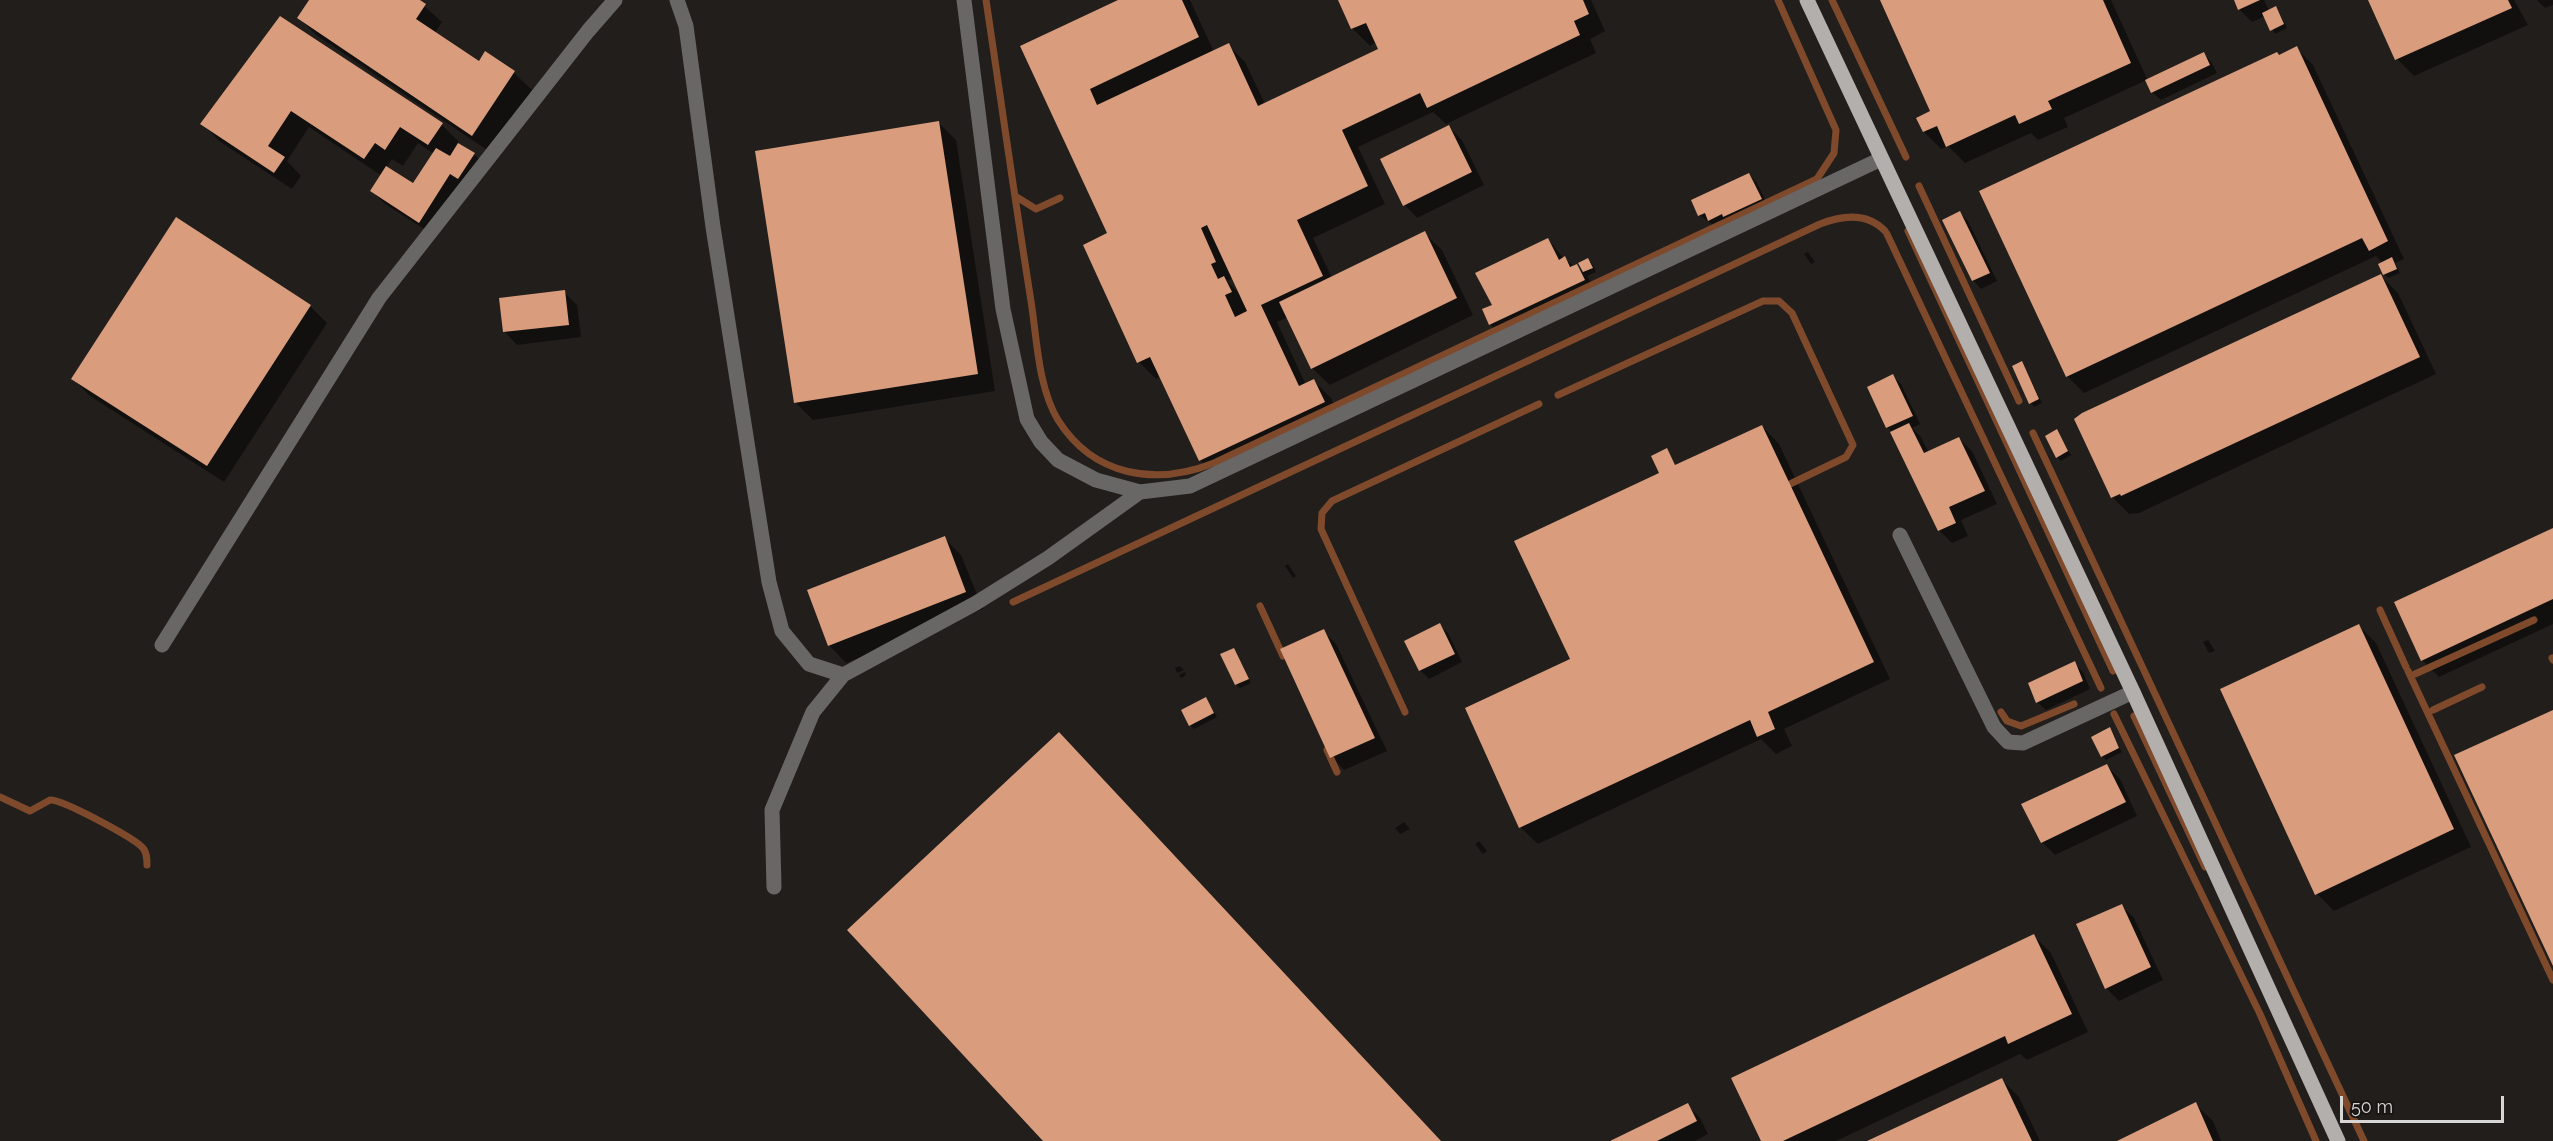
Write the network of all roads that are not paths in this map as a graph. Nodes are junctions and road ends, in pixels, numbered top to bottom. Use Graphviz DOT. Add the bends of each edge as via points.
graph roads {
  1 [pos="615,0"];
  2 [pos="677,0"];
  3 [pos="964,0"];
  4 [pos="1806,0"];
  5 [pos="1881,159"];
  6 [pos="1140,492"];
  7 [pos="1900,535"];
  8 [pos="162,645"];
  9 [pos="843,675"];
  10 [pos="2133,692"];
  11 [pos="774,887"];
  12 [pos="2338,1141"];
  1 -- 8 [label="street" via="379,298"];
  2 -- 9 [label="street" via="686,26 769,582 782,631 809,664"];
  3 -- 6 [label="street" via="1003,309 1027,418 1058,460 1096,480"];
  4 -- 5 [label="main road"];
  5 -- 6 [label="street" via="1190,486"];
  5 -- 10 [label="main road"];
  6 -- 9 [label="street" via="1048,558 976,603"];
  7 -- 10 [label="street" via="1994,727 2008,742 2023,743"];
  9 -- 11 [label="street" via="813,712 772,810"];
  10 -- 12 [label="main road"];
}
